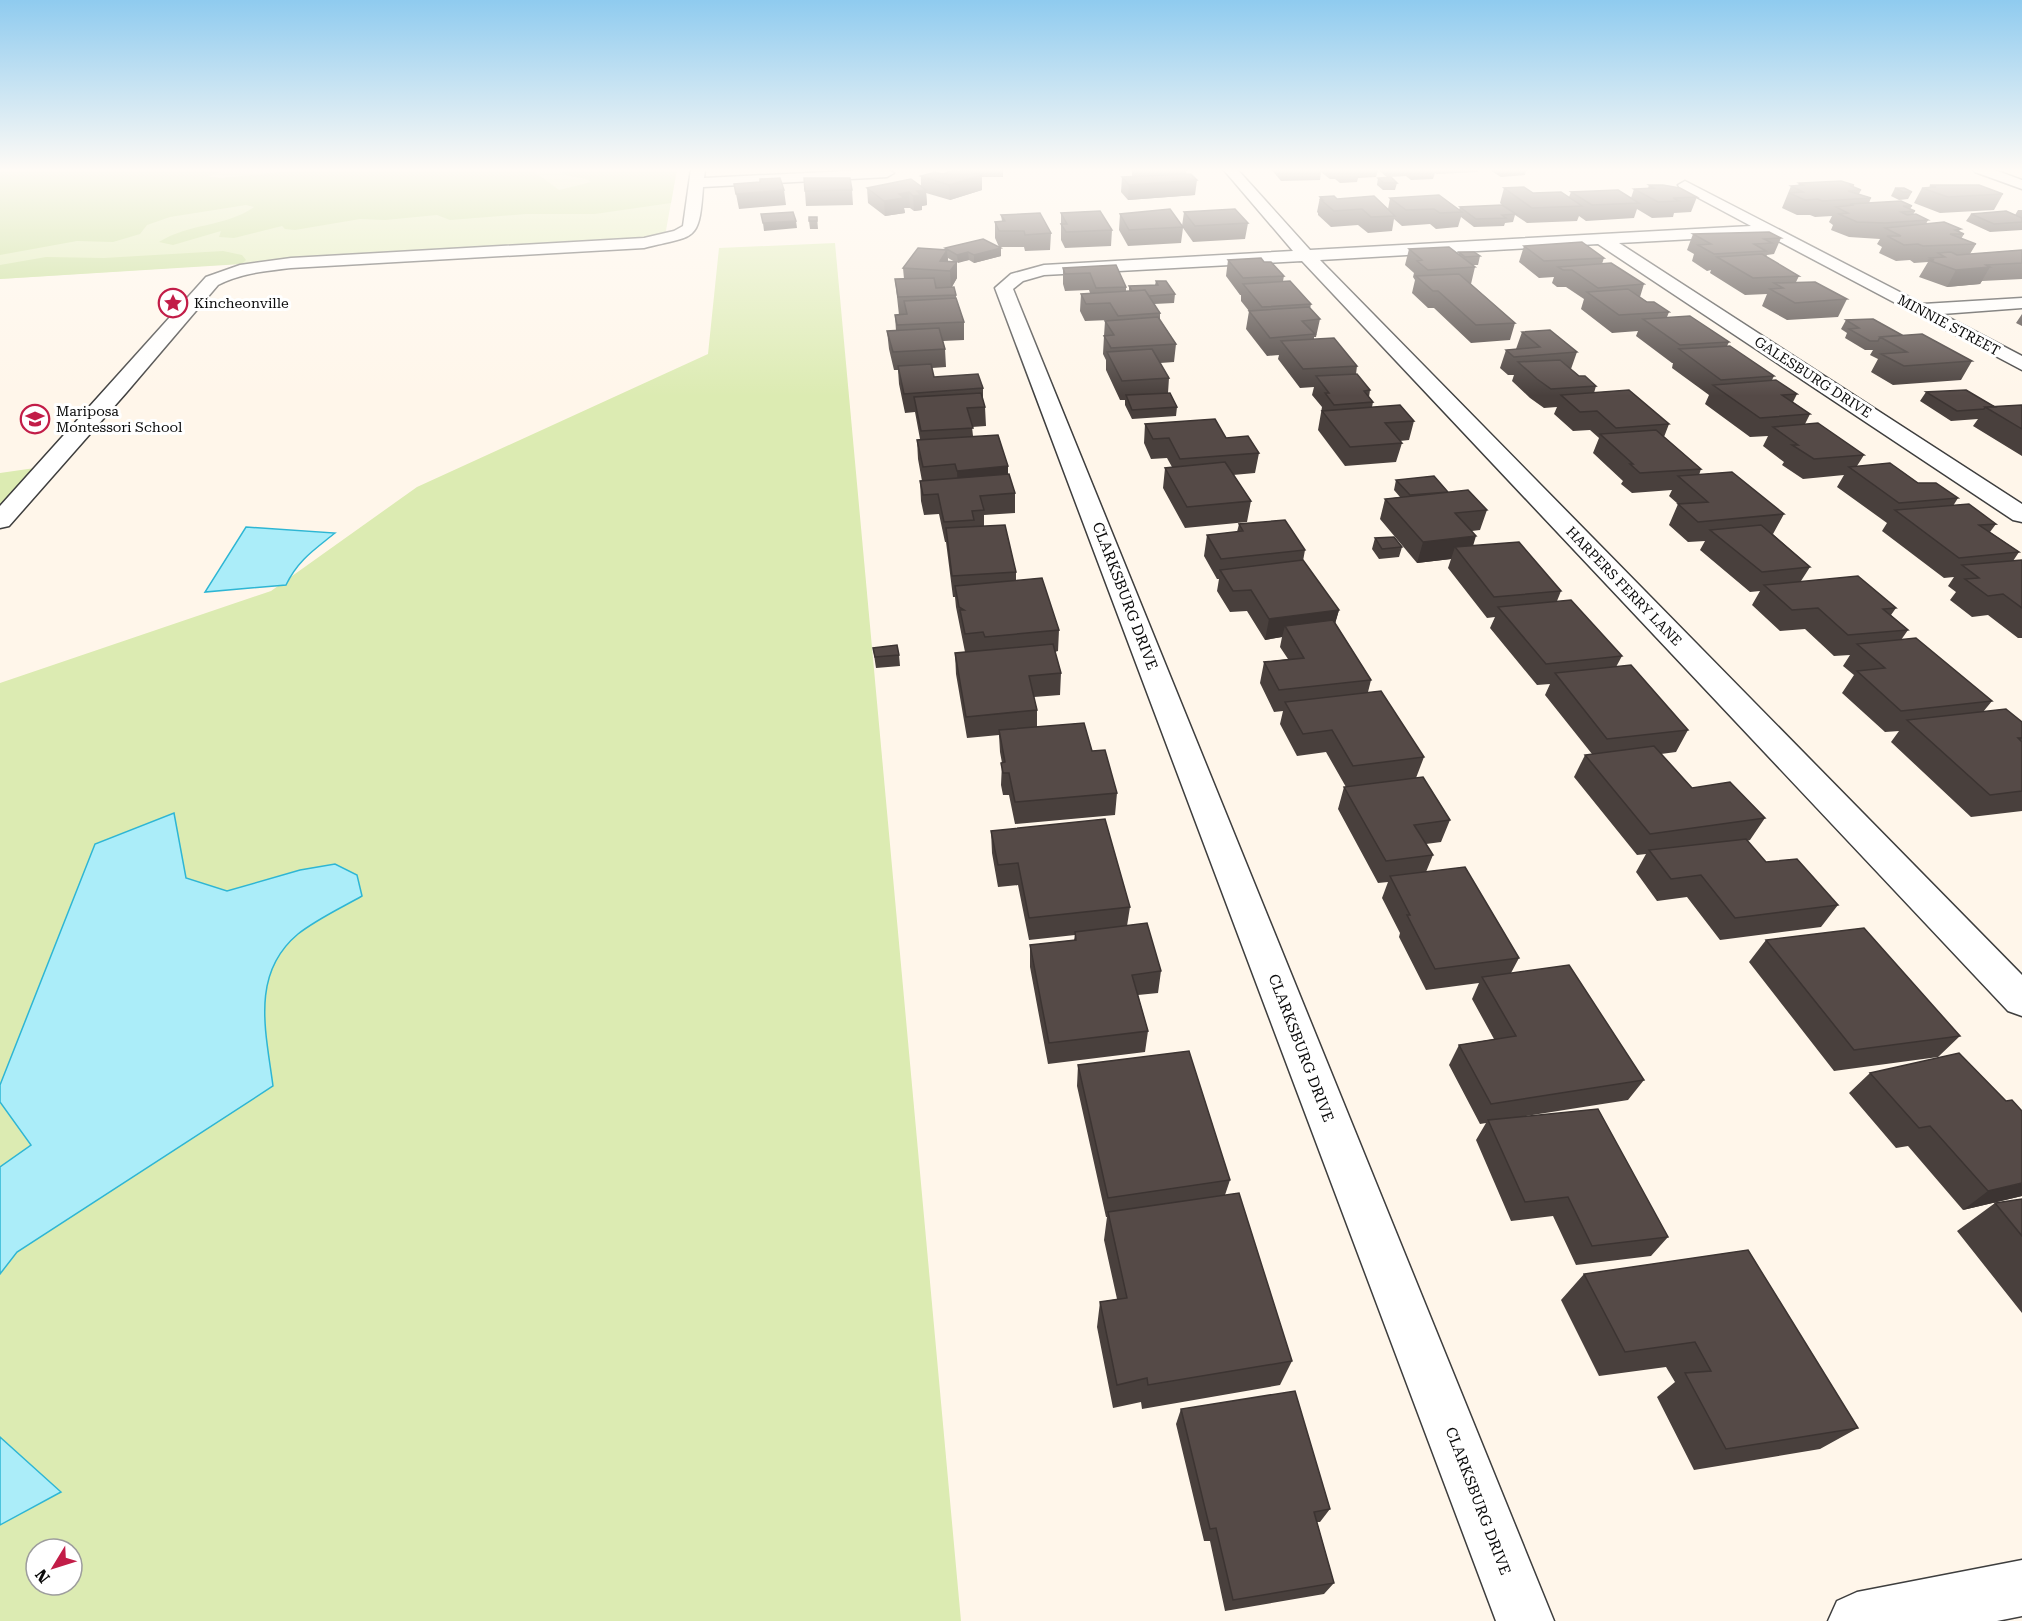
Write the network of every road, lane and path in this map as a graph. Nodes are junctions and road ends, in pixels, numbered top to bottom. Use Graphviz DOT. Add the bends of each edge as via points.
graph roads {
  1 [pos="616,245"];
  2 [pos="1298,245"];
  3 [pos="1517,245"];
  4 [pos="1610,245"];
  5 [pos="1796,245"];
  6 [pos="1308,256"];
  7 [pos="2022,303"];
  8 [pos="1921,310"];
  9 [pos="2022,364"];
  10 [pos="2022,515"];
  11 [pos="0,521"];
  12 [pos="2022,1000"];
  13 [pos="2022,1588"];
  14 [pos="1525,1621"];
  15 [pos="1857,1621"];
  1 -- 11 [label="street" via="291,263 222,275 212,280"];
  2 -- 6 [label="street, HARPERS FERRY LANE"];
  3 -- 6 [label="street, CLARKSBURG DRIVE"];
  4 -- 10 [label="street, GALESBURG DRIVE"];
  5 -- 8 [label="street, MINNIE STREET"];
  6 -- 12 [label="street, HARPERS FERRY LANE"];
  6 -- 14 [label="street, CLARKSBURG DRIVE" via="1044,270 1009,282 1004,288"];
  7 -- 8 [label="street"];
  8 -- 9 [label="street, MINNIE STREET"];
  13 -- 15 [label="street"];
}
